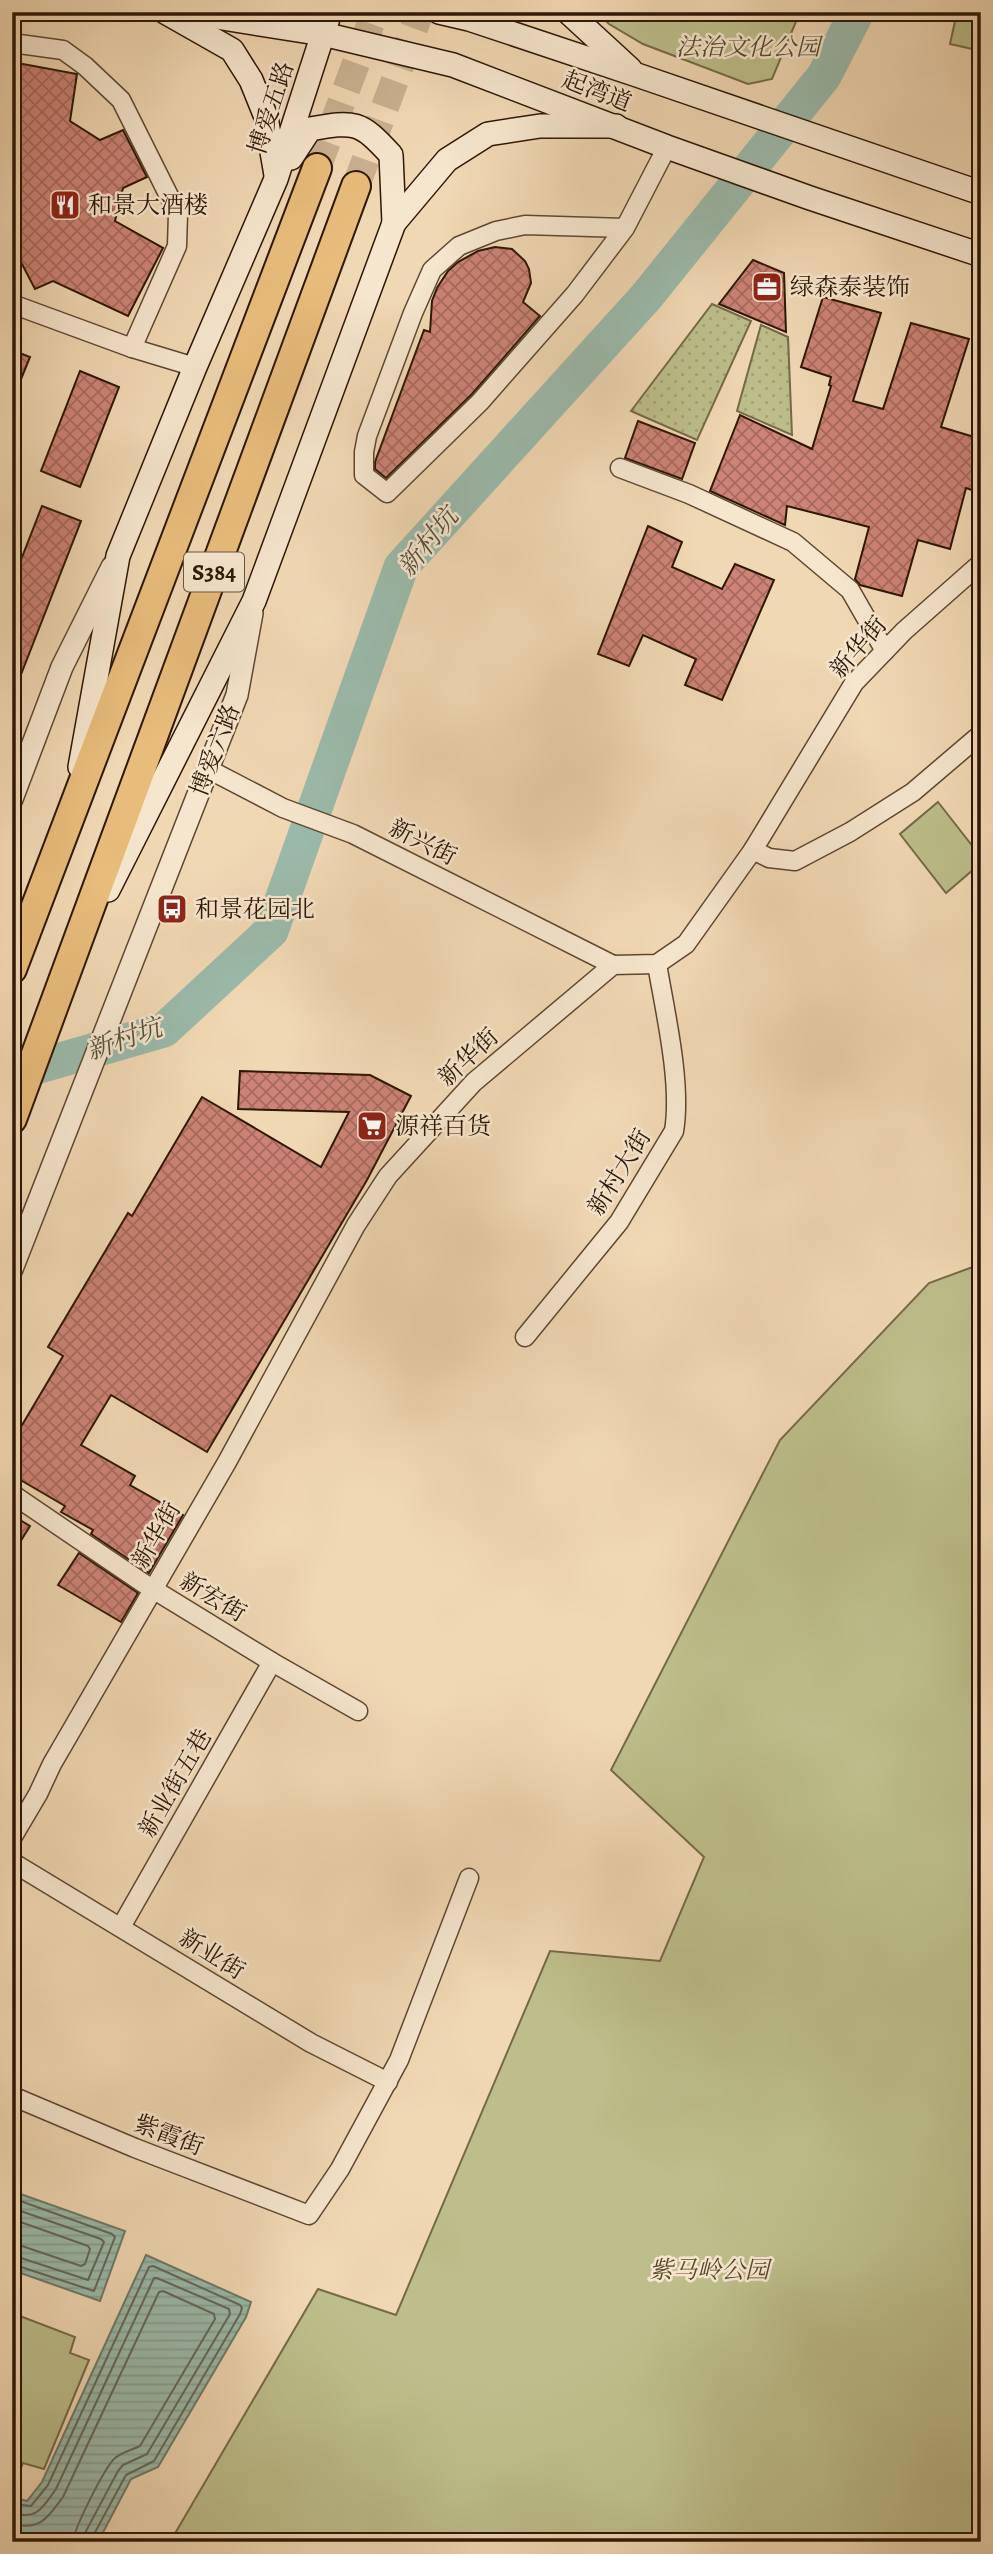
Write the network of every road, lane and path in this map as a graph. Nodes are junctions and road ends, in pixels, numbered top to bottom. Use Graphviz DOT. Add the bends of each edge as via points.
graph roads {
  1 [pos="165,12"];
  2 [pos="185,12"];
  3 [pos="439,12"];
  4 [pos="568,12"];
  5 [pos="326,23"];
  6 [pos="12,43"];
  7 [pos="637,75"];
  8 [pos="616,126"];
  9 [pos="667,147"];
  10 [pos="317,168"];
  11 [pos="276,179"];
  12 [pos="356,187"];
  13 [pos="981,193"];
  14 [pos="394,223"];
  15 [pos="625,228"];
  16 [pos="981,255"];
  17 [pos="12,304"];
  18 [pos="132,348"];
  19 [pos="195,367"];
  20 [pos="620,468"];
  21 [pos="118,556"];
  22 [pos="981,563"];
  23 [pos="254,601"];
  24 [pos="885,651"];
  25 [pos="981,734"];
  26 [pos="208,769"];
  27 [pos="12,799"];
  28 [pos="71,818"];
  29 [pos="753,850"];
  30 [pos="73,958"];
  31 [pos="657,964"];
  32 [pos="613,965"];
  33 [pos="12,969"];
  34 [pos="12,1119"];
  35 [pos="12,1269"];
  36 [pos="526,1337"];
  37 [pos="12,1494"];
  38 [pos="153,1589"];
  39 [pos="272,1662"];
  40 [pos="358,1711"];
  41 [pos="12,1838"];
  42 [pos="12,1862"];
  43 [pos="469,1878"];
  44 [pos="121,1927"];
  45 [pos="388,2082"];
  46 [pos="12,2096"];
  1 -- 11 [label="main road" via="232,50 266,117"];
  2 -- 5 [label="main road, 起湾道"];
  3 -- 7 [label="main road, 起湾道"];
  4 -- 7 [label="main road"];
  5 -- 8 [label="main road, 起湾道"];
  5 -- 11 [label="main road, 博爱五路"];
  6 -- 18 [label="street" via="62,50 121,100 178,214 177,246"];
  7 -- 13 [label="main road, 起湾道"];
  8 -- 9 [label="main road, 起湾道"];
  8 -- 14 [label="main road" via="540,126 488,134 447,160"];
  9 -- 15 [label="street"];
  9 -- 16 [label="main road, 起湾道"];
  10 -- 28 [label="highway, S384"];
  11 -- 14 [label="main road" via="310,129 344,122 370,132 391,155"];
  11 -- 19 [label="main road"];
  12 -- 30 [label="highway, S384"];
  14 -- 23 [label="main road, 博爱六路"];
  15 -- 15 [label="street" via="525,225 496,230 459,246 432,270 367,436 364,475 387,493 536,340"];
  17 -- 18 [label="street"];
  18 -- 19 [label="street"];
  19 -- 21 [label="main road"];
  20 -- 24 [label="street" via="689,494 804,549 850,590"];
  21 -- 27 [label="street" via="62,667"];
  21 -- 28 [label="main road"];
  22 -- 24 [label="street, 新华街"];
  23 -- 26 [label="street, 博爱六路" via="237,695"];
  23 -- 30 [label="main road"];
  24 -- 29 [label="street, 新华街" via="855,683"];
  25 -- 29 [label="street" via="914,792 795,861 769,858"];
  26 -- 32 [label="street, 新兴街" via="283,808 354,834"];
  26 -- 35 [label="street, 博爱六路"];
  28 -- 33 [label="highway, S384"];
  29 -- 31 [label="street, 新华街" via="686,944"];
  30 -- 34 [label="highway, S384"];
  31 -- 32 [label="street"];
  31 -- 36 [label="street, 新村大街" via="671,1044 674,1131 618,1222"];
  32 -- 38 [label="street, 新华街" via="474,1082 388,1176 356,1225"];
  37 -- 38 [label="street, 新宏街"];
  38 -- 39 [label="street, 新宏街"];
  38 -- 41 [label="street, 新华街"];
  39 -- 40 [label="street, 新宏街"];
  39 -- 44 [label="street, 新业街五巷"];
  42 -- 44 [label="street, 新业街"];
  43 -- 45 [label="street"];
  44 -- 45 [label="street, 新业街" via="311,2043"];
  45 -- 46 [label="street, 紫霞街" via="309,2216"];
}
